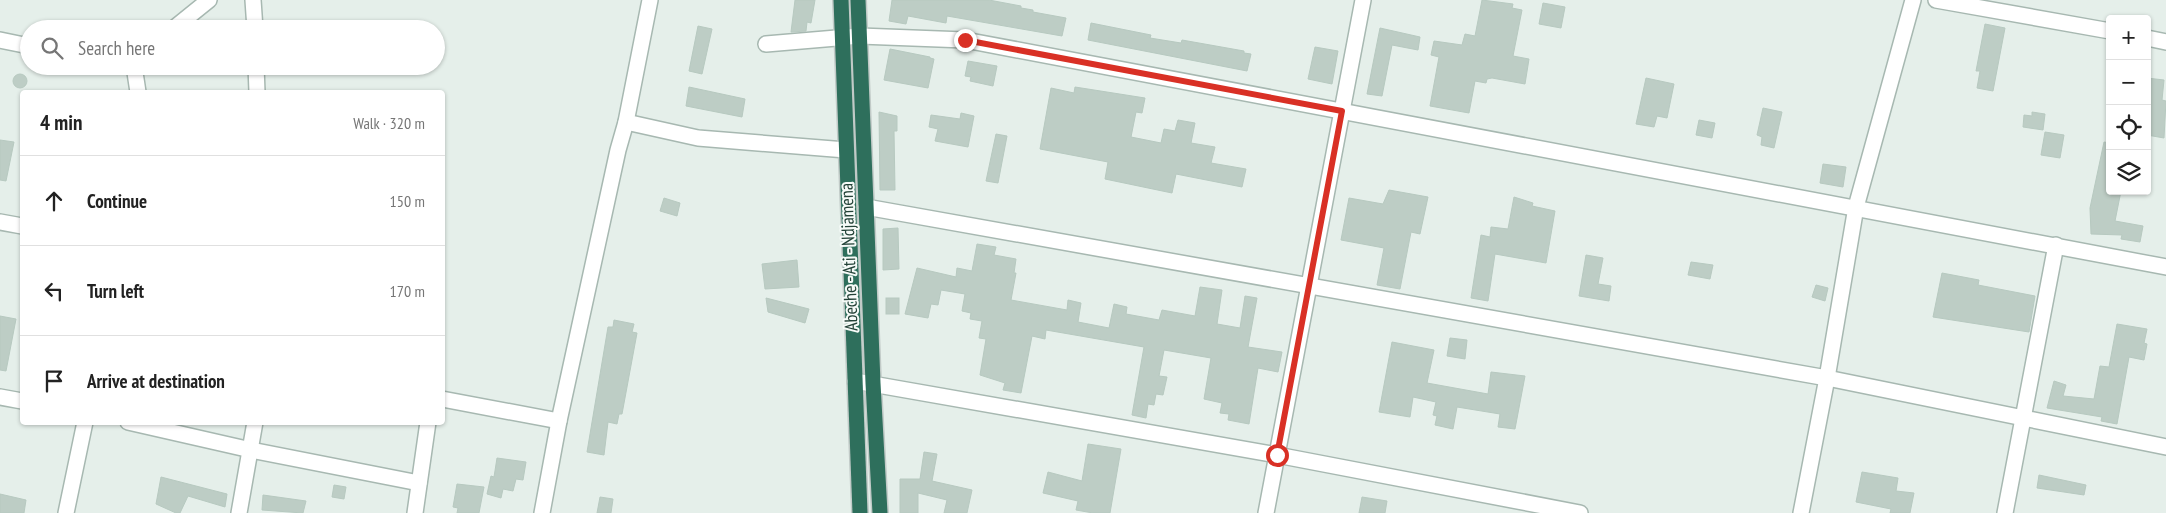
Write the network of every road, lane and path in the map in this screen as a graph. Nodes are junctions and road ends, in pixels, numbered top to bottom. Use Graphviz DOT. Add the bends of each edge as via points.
graph roads {
  1 [pos="209,0"];
  2 [pos="253,0"];
  3 [pos="650,0"];
  4 [pos="841,0"];
  5 [pos="858,0"];
  6 [pos="1363,0"];
  7 [pos="1913,0"];
  8 [pos="1936,0"];
  9 [pos="184,20"];
  10 [pos="254,20"];
  11 [pos="2106,30"];
  12 [pos="860,36"];
  13 [pos="843,37"];
  14 [pos="2151,39"];
  15 [pos="0,40"];
  16 [pos="2166,42"];
  17 [pos="20,44"];
  18 [pos="766,44"];
  19 [pos="135,75"];
  20 [pos="256,75"];
  21 [pos="138,90"];
  22 [pos="257,90"];
  23 [pos="1342,111"];
  24 [pos="626,122"];
  25 [pos="846,150"];
  26 [pos="866,207"];
  27 [pos="1856,207"];
  28 [pos="0,222"];
  29 [pos="20,226"];
  30 [pos="2056,245"];
  31 [pos="2166,267"];
  32 [pos="1308,285"];
  33 [pos="1827,378"];
  34 [pos="855,381"];
  35 [pos="873,383"];
  36 [pos="0,397"];
  37 [pos="445,400"];
  38 [pos="20,401"];
  39 [pos="2024,418"];
  40 [pos="559,421"];
  41 [pos="84,425"];
  42 [pos="141,425"];
  43 [pos="255,425"];
  44 [pos="428,425"];
  45 [pos="2166,446"];
  46 [pos="251,450"];
  47 [pos="1277,455"];
  48 [pos="419,483"];
  49 [pos="1514,507"];
  50 [pos="66,513"];
  51 [pos="239,513"];
  52 [pos="415,513"];
  53 [pos="542,513"];
  54 [pos="860,513"];
  55 [pos="880,513"];
  56 [pos="1266,513"];
  57 [pos="1580,513"];
  58 [pos="1801,513"];
  59 [pos="2005,513"];
  1 -- 9 [label="street"];
  2 -- 10 [label="street"];
  3 -- 24 [label="street"];
  4 -- 13 [label="highway, Abeche - Ati - Ndjamena"];
  5 -- 12 [label="highway, Abeche - Ati - Ndjamena"];
  6 -- 23 [label="street"];
  7 -- 27 [label="street"];
  8 -- 11 [label="street"];
  12 -- 13 [label="street"];
  12 -- 23 [label="street" via="965,40"];
  12 -- 26 [label="highway, Abeche - Ati - Ndjamena"];
  13 -- 18 [label="street"];
  13 -- 25 [label="highway, Abeche - Ati - Ndjamena"];
  14 -- 16 [label="street"];
  15 -- 17 [label="street"];
  19 -- 21 [label="street"];
  20 -- 22 [label="street"];
  23 -- 27 [label="street"];
  23 -- 32 [label="street"];
  24 -- 25 [label="street" via="698,138"];
  24 -- 40 [label="street"];
  25 -- 34 [label="highway, Abeche - Ati - Ndjamena"];
  26 -- 32 [label="street"];
  26 -- 35 [label="highway, Abeche - Ati - Ndjamena"];
  27 -- 30 [label="street"];
  27 -- 33 [label="street"];
  28 -- 29 [label="street"];
  30 -- 31 [label="street"];
  30 -- 39 [label="street"];
  32 -- 33 [label="street"];
  32 -- 47 [label="street"];
  33 -- 39 [label="street"];
  33 -- 58 [label="street"];
  34 -- 35 [label="street"];
  34 -- 54 [label="highway, Abeche - Ati - Ndjamena"];
  35 -- 47 [label="street"];
  35 -- 55 [label="highway, Abeche - Ati - Ndjamena"];
  36 -- 38 [label="street"];
  37 -- 40 [label="street"];
  39 -- 45 [label="street"];
  39 -- 59 [label="street"];
  40 -- 53 [label="street"];
  41 -- 50 [label="street"];
  42 -- 46 [label="street"];
  43 -- 46 [label="street"];
  44 -- 48 [label="street"];
  46 -- 48 [label="street"];
  46 -- 51 [label="street"];
  47 -- 49 [label="street"];
  47 -- 56 [label="street"];
  48 -- 52 [label="street"];
  49 -- 57 [label="street"];
}
